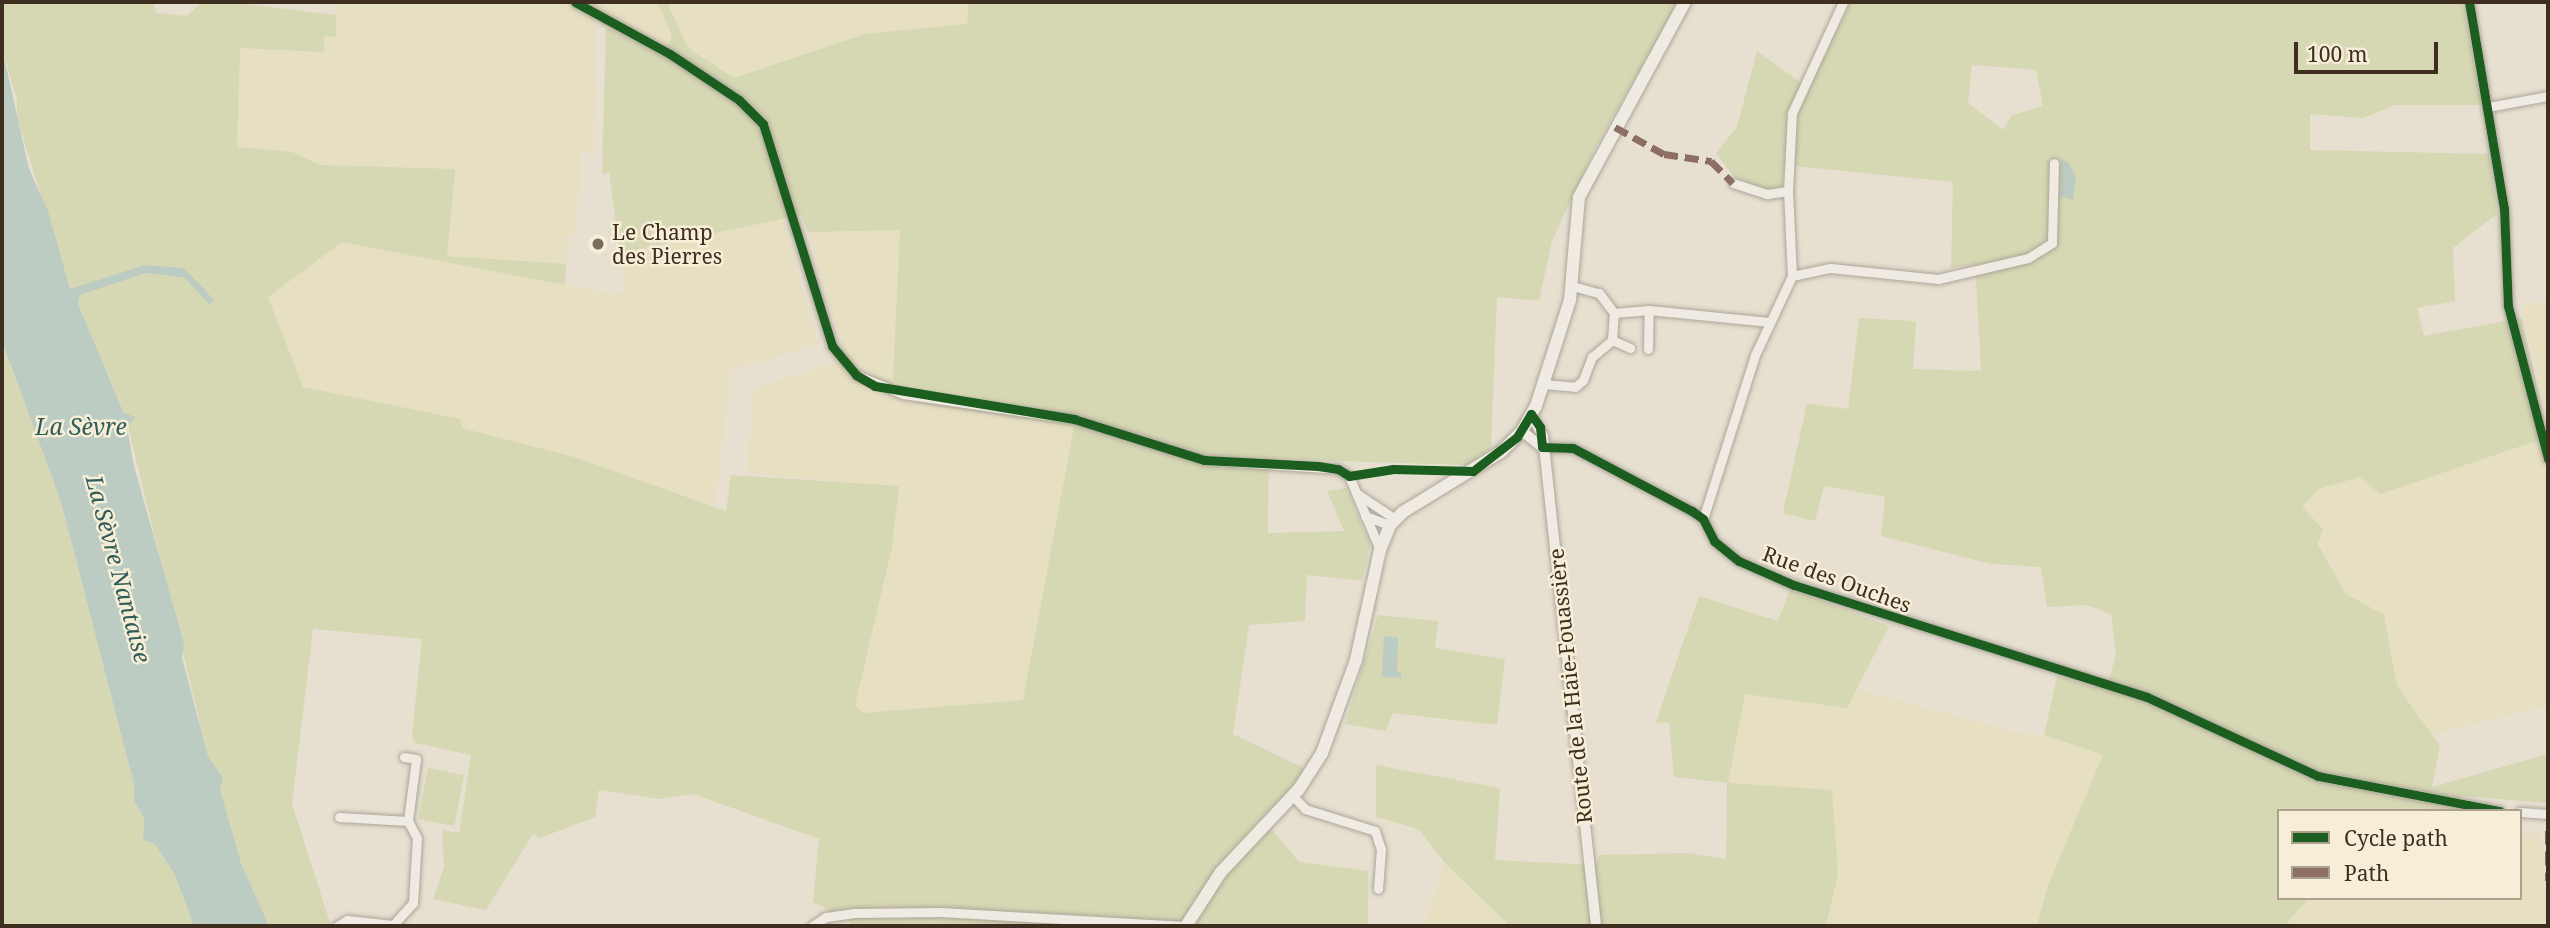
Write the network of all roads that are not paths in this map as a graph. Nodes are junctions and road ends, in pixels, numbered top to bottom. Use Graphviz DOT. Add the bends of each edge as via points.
graph roads {
  1 [pos="575,2"];
  2 [pos="1685,2"];
  3 [pos="1843,2"];
  4 [pos="2469,2"];
  5 [pos="2548,96"];
  6 [pos="2488,107"];
  7 [pos="2054,163"];
  8 [pos="1733,183"];
  9 [pos="1788,191"];
  10 [pos="1792,276"];
  11 [pos="1572,286"];
  12 [pos="1649,310"];
  13 [pos="1614,313"];
  14 [pos="1769,322"];
  15 [pos="1612,340"];
  16 [pos="1630,348"];
  17 [pos="1648,349"];
  18 [pos="1543,384"];
  19 [pos="1531,414"];
  20 [pos="1522,431"];
  21 [pos="1542,447"];
  22 [pos="2548,459"];
  23 [pos="1356,493"];
  24 [pos="1364,516"];
  25 [pos="1703,519"];
  26 [pos="1393,522"];
  27 [pos="1380,550"];
  28 [pos="404,757"];
  29 [pos="1293,796"];
  30 [pos="2490,809"];
  31 [pos="2522,812"];
  32 [pos="2548,814"];
  33 [pos="339,817"];
  34 [pos="408,821"];
  35 [pos="1378,889"];
  36 [pos="338,926"];
  37 [pos="393,926"];
  38 [pos="812,926"];
  39 [pos="1185,926"];
  40 [pos="1597,926"];
  1 -- 23 [label="street" via="670,54 739,100 764,124 832,346 856,375 903,394 1074,419 1204,460 1338,469 1349,476"];
  2 -- 11 [label="main road" via="1586,181 1574,223"];
  3 -- 9 [label="street" via="1792,113"];
  4 -- 6 [label="street"];
  5 -- 6 [label="street"];
  6 -- 22 [label="street" via="2504,208 2508,306"];
  7 -- 10 [label="street" via="2052,243 2028,258 1938,279 1830,268"];
  8 -- 9 [label="street" via="1767,194"];
  9 -- 10 [label="street"];
  10 -- 14 [label="street"];
  11 -- 13 [label="street" via="1599,293"];
  11 -- 18 [label="main road"];
  12 -- 13 [label="street"];
  12 -- 14 [label="street"];
  12 -- 17 [label="street"];
  13 -- 15 [label="street"];
  14 -- 25 [label="street"];
  15 -- 16 [label="street"];
  15 -- 18 [label="street" via="1592,358 1575,387"];
  18 -- 19 [label="main road"];
  19 -- 20 [label="main road"];
  19 -- 21 [label="street, Route de la Haie-Fouassière" via="1540,427"];
  20 -- 21 [label="street"];
  20 -- 26 [label="main road" via="1501,452"];
  21 -- 25 [label="street, Rue des Ouches" via="1573,448"];
  21 -- 40 [label="street, Route de la Haie-Fouassière"];
  23 -- 24 [label="street"];
  23 -- 26 [label="street"];
  24 -- 26 [label="street"];
  24 -- 27 [label="street"];
  25 -- 30 [label="street, Rue des Ouches" via="1714,541 1740,561 1794,585 2173,708 2318,776"];
  26 -- 27 [label="main road"];
  27 -- 29 [label="main road" via="1345,698 1322,753"];
  28 -- 34 [label="street" via="416,759"];
  29 -- 35 [label="street" via="1305,809 1375,831 1381,849"];
  29 -- 39 [label="main road" via="1221,872"];
  31 -- 32 [label="street"];
  33 -- 34 [label="street"];
  34 -- 37 [label="street" via="417,838 413,902"];
  36 -- 37 [label="street" via="347,920"];
  38 -- 39 [label="street" via="826,917 853,913 940,912"];
}
